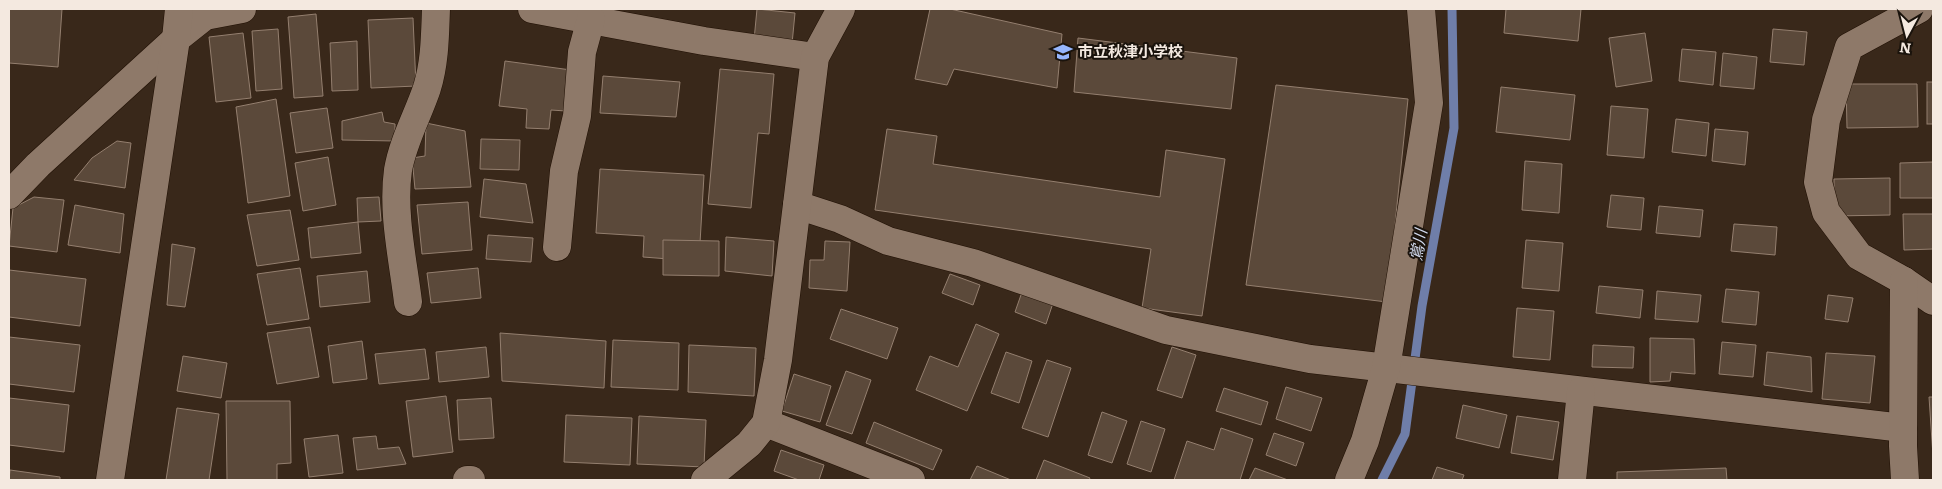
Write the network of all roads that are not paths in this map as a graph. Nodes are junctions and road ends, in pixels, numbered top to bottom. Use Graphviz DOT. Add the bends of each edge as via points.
graph roads {
  1 [pos="179,9"];
  2 [pos="242,9"];
  3 [pos="436,9"];
  4 [pos="532,9"];
  5 [pos="842,9"];
  6 [pos="1421,9"];
  7 [pos="1918,9"];
  8 [pos="591,19"];
  9 [pos="176,39"];
  10 [pos="815,58"];
  11 [pos="13,186"];
  12 [pos="797,205"];
  13 [pos="557,247"];
  14 [pos="1904,281"];
  15 [pos="1933,301"];
  16 [pos="408,302"];
  17 [pos="1390,368"];
  18 [pos="1581,391"];
  19 [pos="766,423"];
  20 [pos="1903,428"];
  21 [pos="110,480"];
  22 [pos="467,480"];
  23 [pos="471,480"];
  24 [pos="705,480"];
  25 [pos="911,480"];
  26 [pos="1349,480"];
  27 [pos="1572,480"];
  28 [pos="1905,480"];
  1 -- 9 [label="street"];
  2 -- 9 [label="street" via="205,16"];
  3 -- 16 [label="street" via="432,66 399,168 396,190"];
  4 -- 8 [label="street"];
  5 -- 10 [label="street"];
  6 -- 17 [label="street" via="1429,103"];
  7 -- 14 [label="street" via="1850,47 1826,120 1818,182 1826,212 1859,256"];
  8 -- 10 [label="street"];
  8 -- 13 [label="street" via="582,52 577,116 564,171"];
  9 -- 11 [label="street"];
  9 -- 21 [label="street"];
  10 -- 12 [label="street"];
  12 -- 17 [label="street" via="840,219 888,241 973,263 1166,330 1310,359"];
  12 -- 19 [label="street" via="778,360"];
  14 -- 15 [label="street"];
  14 -- 20 [label="street"];
  17 -- 18 [label="street"];
  17 -- 26 [label="street"];
  18 -- 20 [label="street"];
  18 -- 27 [label="street"];
  19 -- 24 [label="street" via="749,444"];
  19 -- 25 [label="street"];
  20 -- 28 [label="street"];
  22 -- 23 [label="street"];
}
